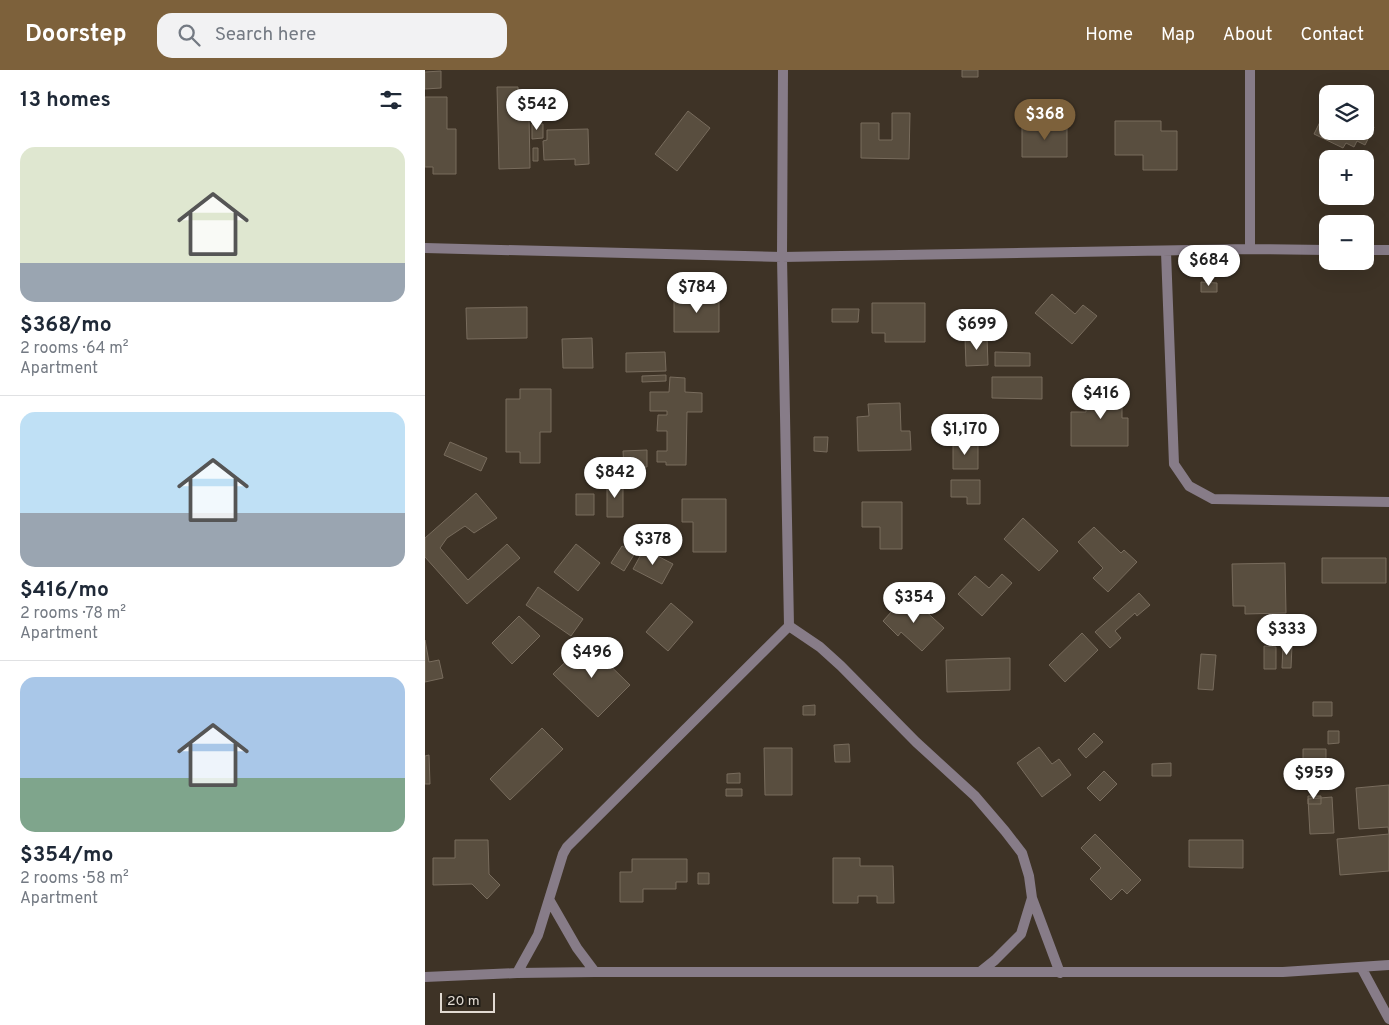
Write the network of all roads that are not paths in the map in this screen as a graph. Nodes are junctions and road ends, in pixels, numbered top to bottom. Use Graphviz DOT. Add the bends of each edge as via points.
graph roads {
  1 [pos="783,70"];
  2 [pos="1250,70"];
  3 [pos="425,248"];
  4 [pos="1250,250"];
  5 [pos="1319,250"];
  6 [pos="1374,250"];
  7 [pos="1389,250"];
  8 [pos="1166,252"];
  9 [pos="782,258"];
  10 [pos="1389,502"];
  11 [pos="789,626"];
  12 [pos="1032,898"];
  13 [pos="550,900"];
  14 [pos="1389,966"];
  15 [pos="1361,967"];
  16 [pos="595,972"];
  17 [pos="980,972"];
  18 [pos="1060,972"];
  19 [pos="517,973"];
  20 [pos="425,978"];
  21 [pos="1389,1019"];
  1 -- 9 [label="street"];
  2 -- 4 [label="street"];
  3 -- 9 [label="street"];
  4 -- 5 [label="street"];
  4 -- 8 [label="street"];
  6 -- 7 [label="street"];
  8 -- 9 [label="street"];
  8 -- 10 [label="street" via="1174,464 1189,486 1213,499"];
  9 -- 11 [label="street"];
  11 -- 12 [label="street" via="841,666 975,796 1022,853"];
  11 -- 13 [label="street" via="567,847"];
  12 -- 17 [label="street" via="1021,934"];
  12 -- 18 [label="street"];
  13 -- 16 [label="street" via="577,948"];
  13 -- 19 [label="street" via="538,936"];
  14 -- 15 [label="street"];
  15 -- 18 [label="street" via="1283,972"];
  15 -- 21 [label="street"];
  16 -- 17 [label="street"];
  16 -- 19 [label="street"];
  17 -- 18 [label="street"];
  19 -- 20 [label="street"];
}
